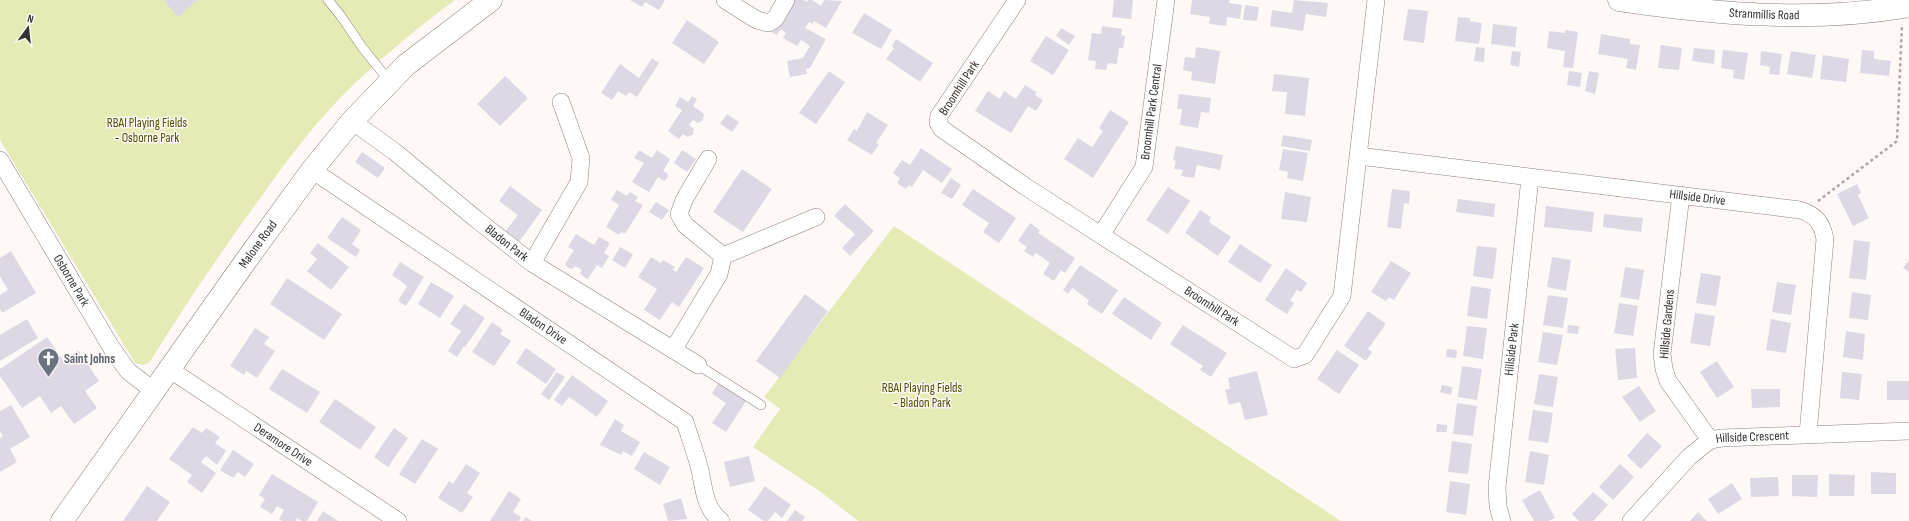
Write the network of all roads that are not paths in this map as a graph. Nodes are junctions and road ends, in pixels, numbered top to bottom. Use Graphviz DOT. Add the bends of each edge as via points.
graph roads {
  1 [pos="328,0"];
  2 [pos="491,0"];
  3 [pos="725,0"];
  4 [pos="786,0"];
  5 [pos="1016,0"];
  6 [pos="1166,0"];
  7 [pos="1376,0"];
  8 [pos="1619,0"];
  9 [pos="1893,6"];
  10 [pos="390,81"];
  11 [pos="561,102"];
  12 [pos="352,121"];
  13 [pos="1359,156"];
  14 [pos="708,159"];
  15 [pos="0,160"];
  16 [pos="312,170"];
  17 [pos="1530,178"];
  18 [pos="1681,195"];
  19 [pos="816,217"];
  20 [pos="1101,235"];
  21 [pos="723,256"];
  22 [pos="532,263"];
  23 [pos="673,350"];
  24 [pos="698,365"];
  25 [pos="169,369"];
  26 [pos="154,391"];
  27 [pos="761,405"];
  28 [pos="1909,431"];
  29 [pos="1808,434"];
  30 [pos="1710,440"];
  31 [pos="62,521"];
  32 [pos="398,521"];
  33 [pos="721,521"];
  34 [pos="1502,521"];
  35 [pos="1631,521"];
  1 -- 10 [label="lane"];
  2 -- 10 [label="main road, Malone Road"];
  3 -- 4 [label="street" via="757,20 768,23 775,19"];
  5 -- 20 [label="street, Broomhill Park" via="939,116 938,123 942,129"];
  6 -- 20 [label="street, Broomhill Park Central" via="1144,167"];
  7 -- 13 [label="street, Broomhill Park"];
  8 -- 9 [label="main road, Stranmillis Road" via="1757,15 1803,16"];
  10 -- 12 [label="main road, Malone Road"];
  11 -- 22 [label="street" via="581,158 579,182"];
  12 -- 16 [label="main road, Malone Road"];
  12 -- 22 [label="street, Bladon Park" via="395,152"];
  13 -- 17 [label="street, Hillside Drive"];
  13 -- 20 [label="street, Broomhill Park" via="1342,296 1305,355 1300,358 1289,357"];
  14 -- 21 [label="street" via="684,200 679,214 685,225"];
  15 -- 26 [label="street, Osborne Park" via="111,348 128,371"];
  16 -- 25 [label="main road, Malone Road"];
  16 -- 33 [label="street, Bladon Drive" via="685,422 700,470 706,500"];
  17 -- 18 [label="street, Hillside Drive"];
  17 -- 34 [label="street, Hillside Park" via="1497,487"];
  18 -- 29 [label="street, Hillside Drive" via="1800,210 1818,219 1825,239"];
  18 -- 30 [label="street, Hillside Gardens" via="1662,354 1668,381"];
  19 -- 21 [label="street"];
  21 -- 23 [label="street" via="719,274"];
  22 -- 23 [label="street, Bladon Park"];
  23 -- 24 [label="street, Bladon Park"];
  24 -- 27 [label="lane"];
  25 -- 26 [label="main road, Malone Road"];
  25 -- 32 [label="street, Deramore Drive"];
  26 -- 31 [label="main road, Malone Road"];
  28 -- 29 [label="street, Hillside Crescent"];
  29 -- 30 [label="street, Hillside Crescent"];
  30 -- 35 [label="street, Hillside Crescent" via="1689,457"];
}
